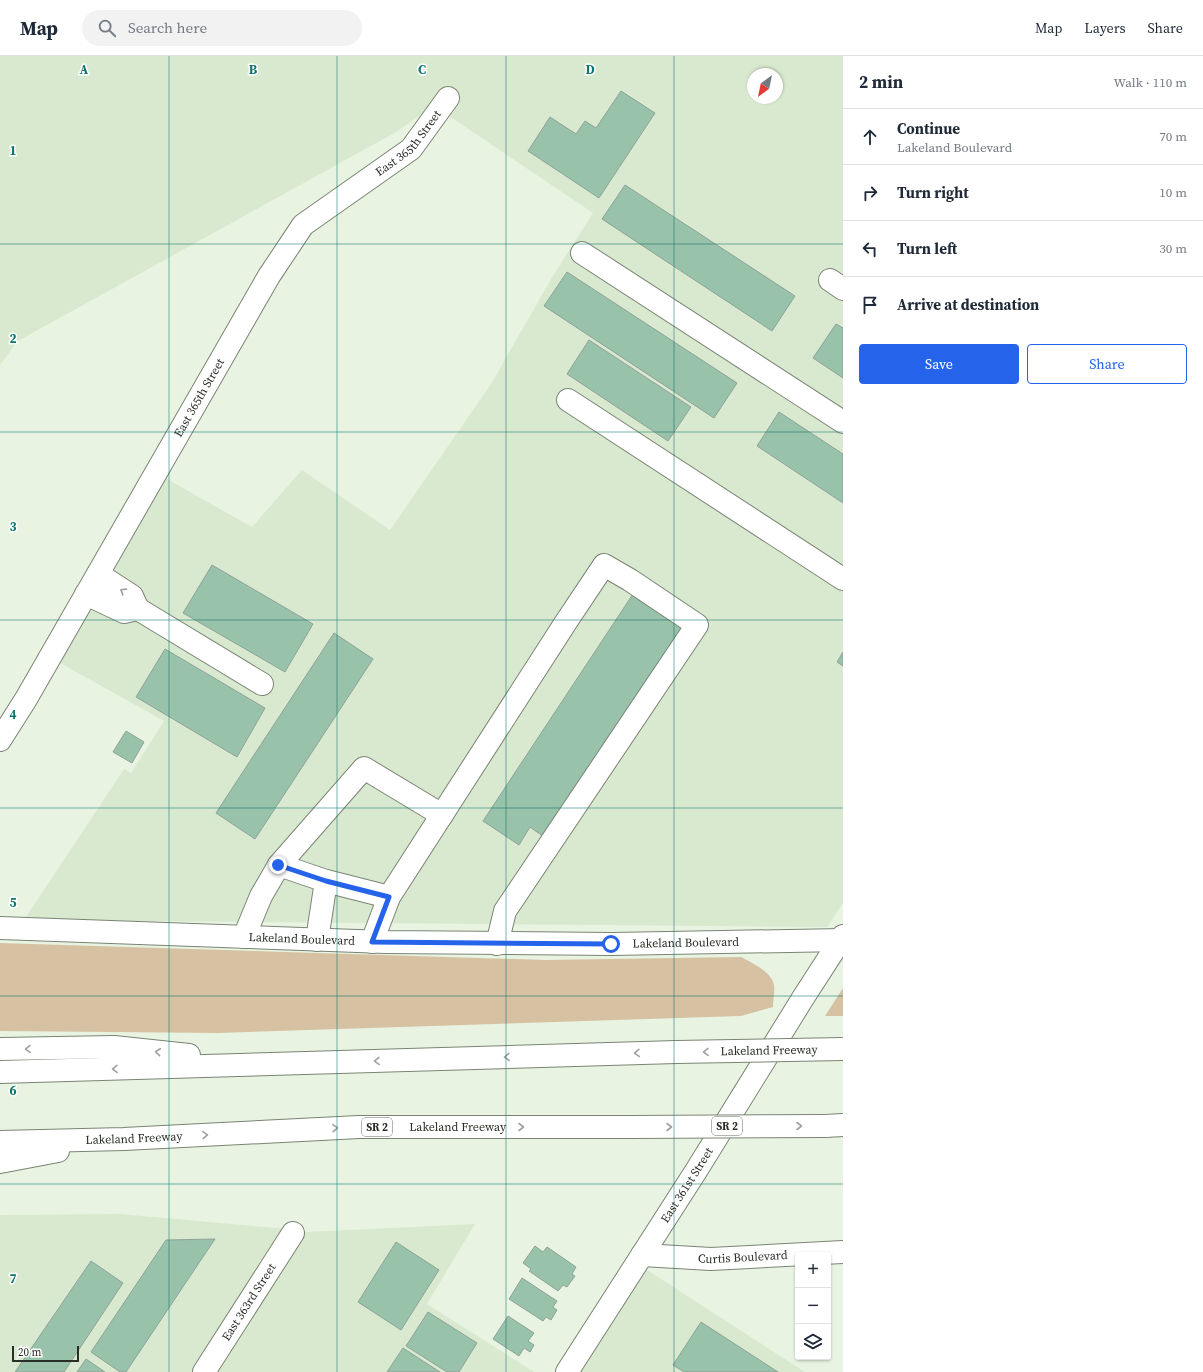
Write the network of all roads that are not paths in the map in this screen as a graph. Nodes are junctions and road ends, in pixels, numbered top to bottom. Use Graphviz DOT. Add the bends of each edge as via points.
graph roads {
  1 [pos="448,98"];
  2 [pos="582,253"];
  3 [pos="568,400"];
  4 [pos="843,422"];
  5 [pos="98,574"];
  6 [pos="843,579"];
  7 [pos="86,594"];
  8 [pos="138,609"];
  9 [pos="262,684"];
  10 [pos="0,740"];
  11 [pos="442,815"];
  12 [pos="278,865"];
  13 [pos="326,881"];
  14 [pos="389,897"];
  15 [pos="0,928"];
  16 [pos="244,937"];
  17 [pos="842,939"];
  18 [pos="317,940"];
  19 [pos="372,942"];
  20 [pos="497,944"];
  21 [pos="0,1049"];
  22 [pos="843,1049"];
  23 [pos="280,1064"];
  24 [pos="0,1072"];
  25 [pos="834,1125"];
  26 [pos="124,1139"];
  27 [pos="0,1142"];
  28 [pos="0,1162"];
  29 [pos="293,1233"];
  30 [pos="843,1252"];
  31 [pos="642,1256"];
  32 [pos="204,1372"];
  33 [pos="567,1372"];
  1 -- 5 [label="main road, East 365th Street" via="410,149 303,225 269,276"];
  2 -- 4 [label="main road"];
  3 -- 6 [label="main road"];
  5 -- 7 [label="main road, East 365th Street"];
  8 -- 5 [label="main road, one-way" via="132,596"];
  7 -- 8 [label="main road" via="124,612"];
  7 -- 10 [label="main road, East 365th Street"];
  8 -- 9 [label="main road"];
  11 -- 12 [label="main road" via="364,768"];
  11 -- 14 [label="main road"];
  11 -- 20 [label="main road" via="604,565 697,625 505,911"];
  12 -- 13 [label="main road"];
  12 -- 16 [label="main road" via="261,896"];
  13 -- 14 [label="main road"];
  13 -- 18 [label="main road"];
  14 -- 19 [label="main road"];
  15 -- 16 [label="main road, Lakeland Boulevard"];
  16 -- 18 [label="main road, Lakeland Boulevard"];
  17 -- 20 [label="main road, Lakeland Boulevard"];
  17 -- 31 [label="main road, East 361st Street"];
  18 -- 19 [label="main road, Lakeland Boulevard"];
  19 -- 20 [label="main road, Lakeland Boulevard"];
  23 -- 21 [label="main road, one-way" via="114,1048"];
  22 -- 23 [label="main road, Lakeland Freeway, one-way, bridge"];
  23 -- 24 [label="main road, Lakeland Freeway, one-way"];
  26 -- 25 [label="main road, Lakeland Freeway / SR 2, one-way, bridge" via="358,1127"];
  26 -- 27 [label="main road, Lakeland Freeway / SR 2"];
  26 -- 28 [label="main road"];
  29 -- 32 [label="main road, East 363rd Street"];
  30 -- 31 [label="main road, Curtis Boulevard" via="710,1259"];
  31 -- 33 [label="main road, East 361st Street"];
}
